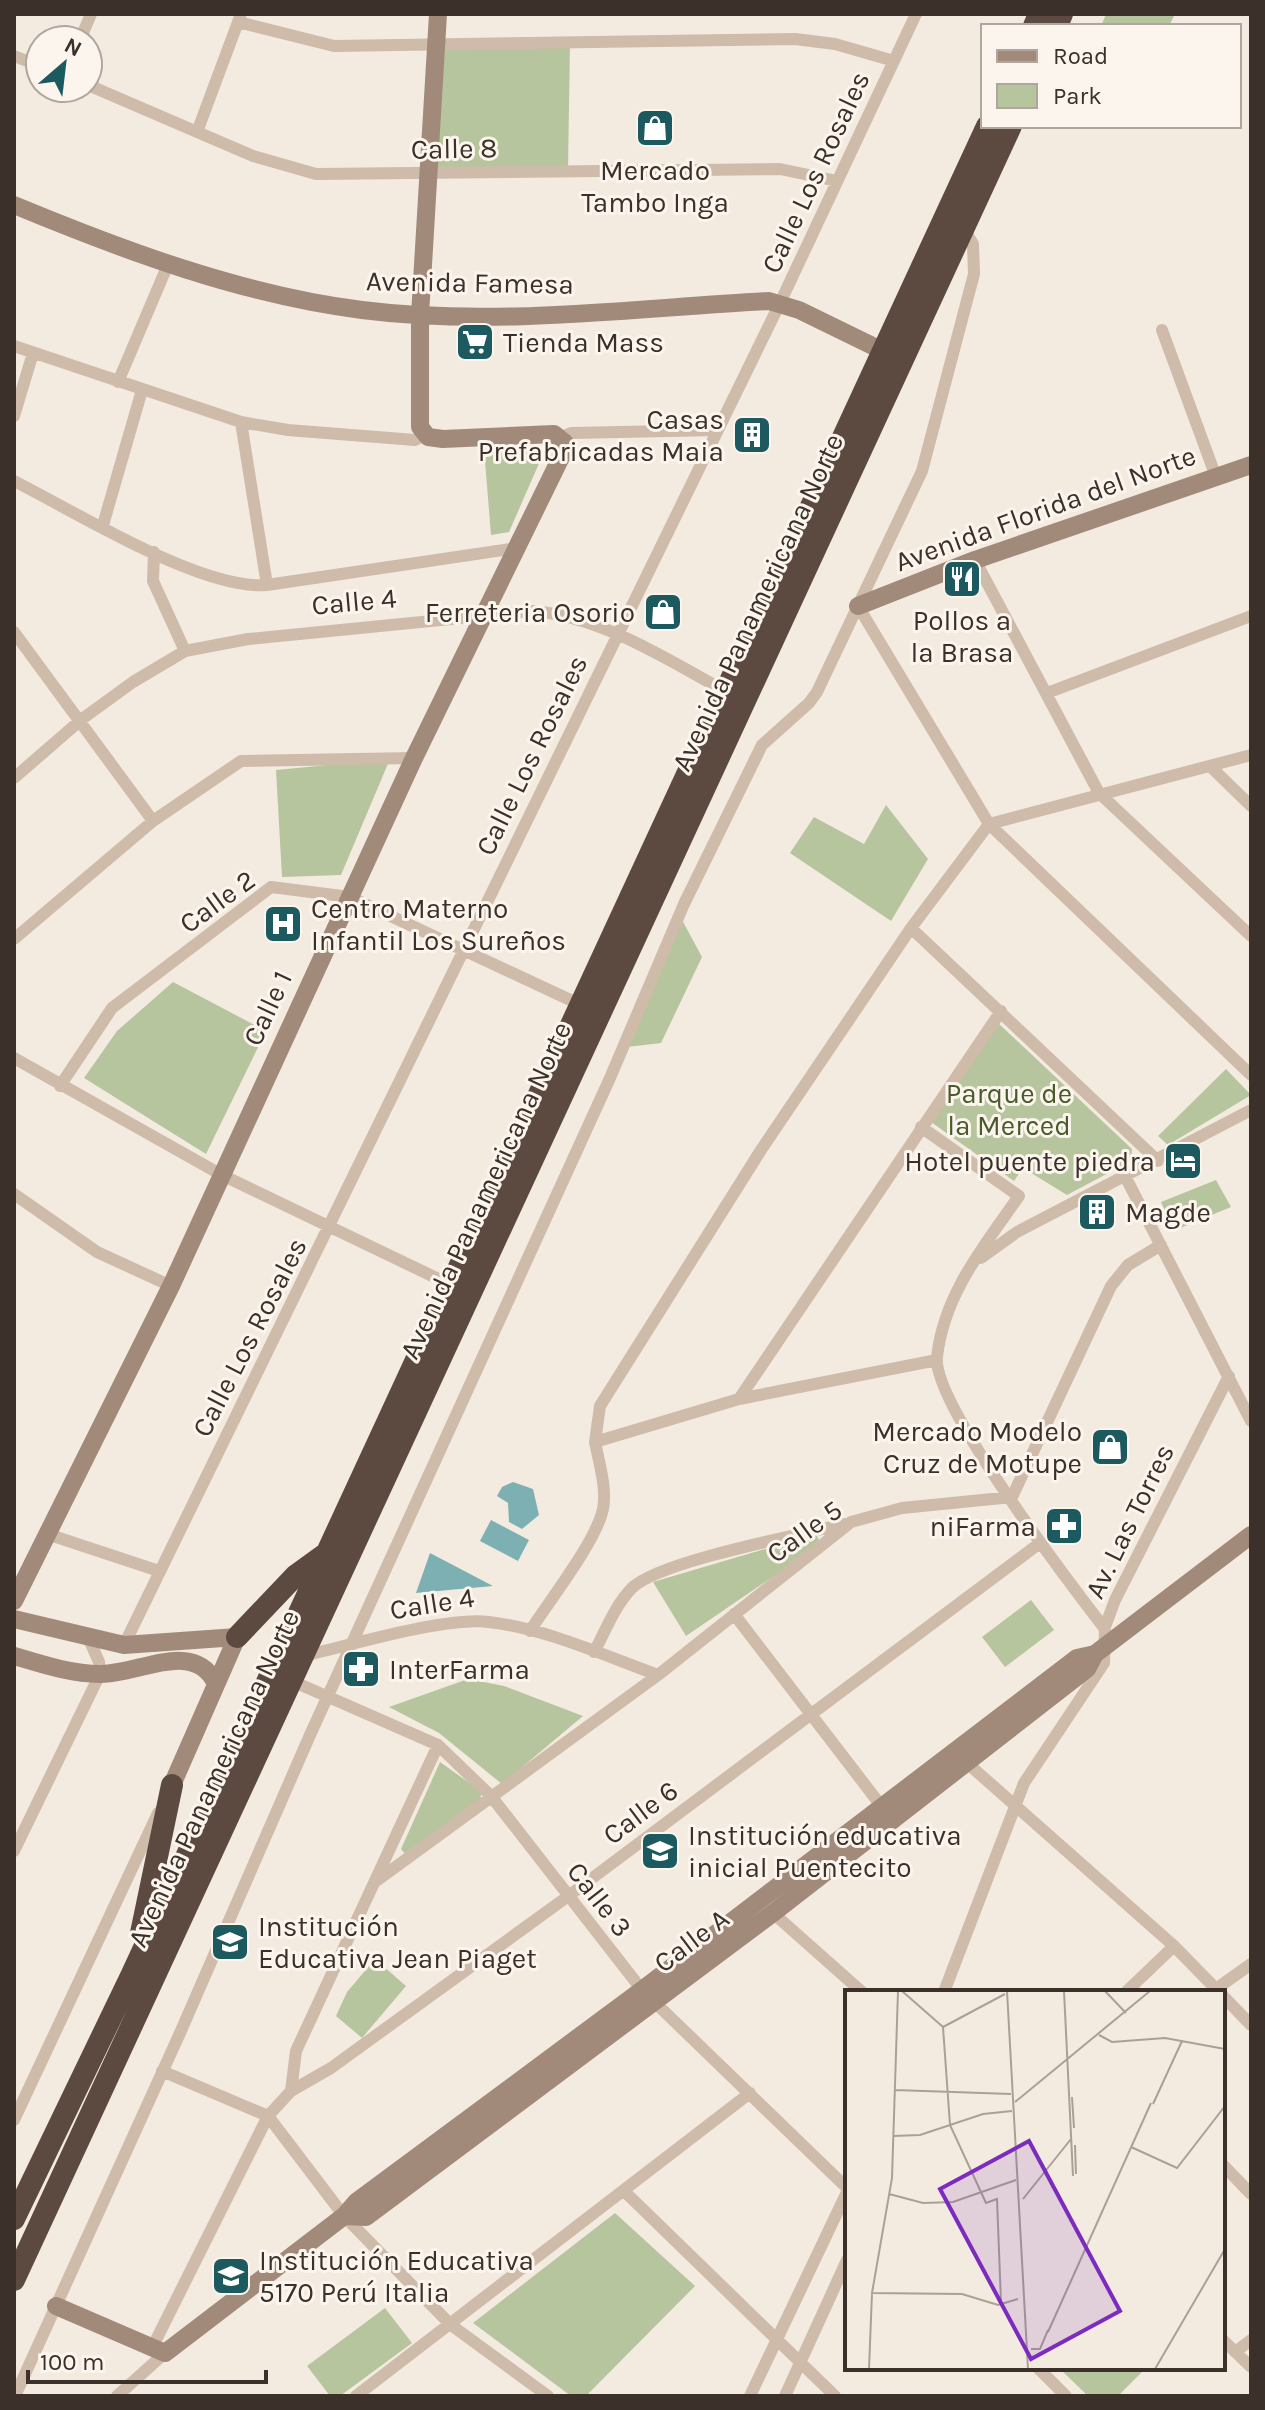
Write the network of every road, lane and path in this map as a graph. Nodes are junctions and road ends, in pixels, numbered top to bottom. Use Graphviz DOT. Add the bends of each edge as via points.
graph roads {
  1 [pos="438,14"];
  2 [pos="916,14"];
  3 [pos="239,18"];
  4 [pos="436,46"];
  5 [pos="894,61"];
  6 [pos="104,92"];
  7 [pos="986,128"];
  8 [pos="1010,128"];
  9 [pos="197,132"];
  10 [pos="428,173"];
  11 [pos="837,181"];
  12 [pos="14,205"];
  13 [pos="963,228"];
  14 [pos="169,262"];
  15 [pos="780,303"];
  16 [pos="420,315"];
  17 [pos="1162,330"];
  18 [pos="14,346"];
  19 [pos="883,351"];
  20 [pos="33,353"];
  21 [pos="118,382"];
  22 [pos="142,390"];
  23 [pos="14,416"];
  24 [pos="241,422"];
  25 [pos="718,430"];
  26 [pos="425,435"];
  27 [pos="561,437"];
  28 [pos="1250,470"];
  29 [pos="1216,477"];
  30 [pos="14,481"];
  31 [pos="103,525"];
  32 [pos="517,548"];
  33 [pos="154,552"];
  34 [pos="975,560"];
  35 [pos="267,585"];
  36 [pos="858,606"];
  37 [pos="1251,616"];
  38 [pos="482,617"];
  39 [pos="14,632"];
  40 [pos="616,634"];
  41 [pos="185,651"];
  42 [pos="725,691"];
  43 [pos="1047,693"];
  44 [pos="82,719"];
  45 [pos="1251,755"];
  46 [pos="414,758"];
  47 [pos="1212,768"];
  48 [pos="14,778"];
  49 [pos="1099,793"];
  50 [pos="1251,806"];
  51 [pos="153,821"];
  52 [pos="989,824"];
  53 [pos="350,897"];
  54 [pos="911,928"];
  55 [pos="1251,936"];
  56 [pos="14,939"];
  57 [pos="463,950"];
  58 [pos="581,1005"];
  59 [pos="1001,1011"];
  60 [pos="14,1058"];
  61 [pos="1251,1075"];
  62 [pos="60,1086"];
  63 [pos="1251,1110"];
  64 [pos="921,1127"];
  65 [pos="1158,1161"];
  66 [pos="220,1174"];
  67 [pos="1126,1178"];
  68 [pos="14,1194"];
  69 [pos="330,1229"];
  70 [pos="1161,1245"];
  71 [pos="967,1271"];
  72 [pos="451,1285"];
  73 [pos="171,1286"];
  74 [pos="937,1360"];
  75 [pos="1229,1376"];
  76 [pos="739,1399"];
  77 [pos="1251,1421"];
  78 [pos="595,1442"];
  79 [pos="1012,1497"];
  80 [pos="851,1522"];
  81 [pos="47,1534"];
  82 [pos="1251,1535"];
  83 [pos="1040,1543"];
  84 [pos="325,1555"];
  85 [pos="159,1571"];
  86 [pos="14,1601"];
  87 [pos="734,1614"];
  88 [pos="14,1619"];
  89 [pos="530,1631"];
  90 [pos="237,1637"];
  91 [pos="89,1639"];
  92 [pos="1102,1643"];
  93 [pos="124,1645"];
  94 [pos="350,1646"];
  95 [pos="594,1652"];
  96 [pos="14,1656"];
  97 [pos="303,1656"];
  98 [pos="100,1674"];
  99 [pos="658,1675"];
  100 [pos="292,1681"];
  101 [pos="215,1682"];
  102 [pos="328,1697"];
  103 [pos="811,1715"];
  104 [pos="438,1745"];
  105 [pos="966,1762"];
  106 [pos="172,1785"];
  107 [pos="491,1796"];
  108 [pos="1017,1805"];
  109 [pos="882,1807"];
  110 [pos="14,1851"];
  111 [pos="375,1882"];
  112 [pos="567,1897"];
  113 [pos="773,1913"];
  114 [pos="1174,1946"];
  115 [pos="1251,1964"];
  116 [pos="131,1976"];
  117 [pos="860,1990"];
  118 [pos="945,1990"];
  119 [pos="1128,1990"];
  120 [pos="1216,1990"];
  121 [pos="1222,1990"];
  122 [pos="648,1996"];
  123 [pos="1225,1999"];
  124 [pos="1251,2025"];
  125 [pos="162,2071"];
  126 [pos="291,2091"];
  127 [pos="750,2093"];
  128 [pos="268,2116"];
  129 [pos="14,2120"];
  130 [pos="1225,2167"];
  131 [pos="845,2188"];
  132 [pos="624,2191"];
  133 [pos="845,2194"];
  134 [pos="1251,2194"];
  135 [pos="344,2216"];
  136 [pos="14,2219"];
  137 [pos="845,2264"];
  138 [pos="14,2280"];
  139 [pos="56,2306"];
  140 [pos="451,2325"];
  141 [pos="776,2340"];
  142 [pos="1251,2340"];
  143 [pos="1225,2342"];
  144 [pos="159,2351"];
  145 [pos="1235,2352"];
  146 [pos="800,2363"];
  147 [pos="1251,2367"];
  148 [pos="1040,2370"];
  149 [pos="1063,2395"];
  150 [pos="15,2396"];
  151 [pos="117,2396"];
  152 [pos="356,2396"];
  153 [pos="548,2396"];
  154 [pos="750,2396"];
  155 [pos="785,2396"];
  156 [pos="835,2396"];
  1 -- 4 [label="street"];
  2 -- 5 [label="street, Calle Los Rosales"];
  3 -- 4 [label="street" via="334,46"];
  3 -- 9 [label="street"];
  4 -- 5 [label="street" via="795,39"];
  4 -- 10 [label="street"];
  5 -- 11 [label="street, Calle Los Rosales"];
  6 -- 9 [label="street, Calle 8"];
  7 -- 19 [label="highway, Avenida Panamericana Norte"];
  8 -- 13 [label="highway, Avenida Panamericana Norte"];
  9 -- 10 [label="street, Calle 8" via="316,174"];
  10 -- 11 [label="street, Calle 8" via="780,169"];
  10 -- 16 [label="street"];
  11 -- 15 [label="street, Calle Los Rosales"];
  12 -- 14 [label="street, Avenida Famesa"];
  13 -- 36 [label="street" via="973,244 974,274 922,471"];
  13 -- 97 [label="highway, Avenida Panamericana Norte"];
  14 -- 16 [label="street, Avenida Famesa" via="300,301"];
  14 -- 21 [label="street"];
  15 -- 16 [label="street, Avenida Famesa"];
  15 -- 19 [label="street, Avenida Famesa"];
  15 -- 25 [label="street, Calle Los Rosales"];
  16 -- 26 [label="street" via="418,396"];
  17 -- 29 [label="street"];
  18 -- 20 [label="street"];
  19 -- 42 [label="highway, Avenida Panamericana Norte"];
  20 -- 21 [label="street"];
  20 -- 23 [label="street"];
  21 -- 22 [label="street"];
  22 -- 24 [label="street"];
  22 -- 31 [label="street"];
  24 -- 26 [label="street" via="329,434 415,440"];
  24 -- 35 [label="street"];
  25 -- 27 [label="street"];
  25 -- 40 [label="street, Calle Los Rosales"];
  26 -- 27 [label="street" via="452,440 542,433"];
  27 -- 32 [label="street, Calle 1" via="561,461"];
  28 -- 29 [label="street, Avenida Florida del Norte"];
  29 -- 34 [label="street, Avenida Florida del Norte"];
  30 -- 31 [label="street"];
  31 -- 33 [label="street"];
  32 -- 35 [label="street"];
  32 -- 38 [label="street, Calle 1"];
  33 -- 35 [label="street" via="219,582"];
  33 -- 41 [label="street" via="153,581"];
  34 -- 36 [label="street, Avenida Florida del Norte"];
  34 -- 43 [label="street"];
  36 -- 52 [label="street"];
  36 -- 94 [label="street" via="809,703 762,745 697,877"];
  37 -- 43 [label="street"];
  38 -- 40 [label="street, Calle 4" via="558,614"];
  38 -- 41 [label="street, Calle 4" via="248,639"];
  38 -- 46 [label="street, Calle 1"];
  39 -- 44 [label="street"];
  40 -- 42 [label="street, Calle 4"];
  40 -- 57 [label="street, Calle Los Rosales"];
  41 -- 44 [label="street, Calle 4"];
  42 -- 58 [label="highway, Avenida Panamericana Norte"];
  43 -- 49 [label="street"];
  44 -- 48 [label="street, Calle 4"];
  44 -- 51 [label="street"];
  45 -- 47 [label="street"];
  46 -- 51 [label="street" via="241,761"];
  46 -- 53 [label="street, Calle 1"];
  47 -- 49 [label="street"];
  47 -- 50 [label="street"];
  49 -- 52 [label="street"];
  49 -- 55 [label="street"];
  51 -- 56 [label="street"];
  52 -- 54 [label="street"];
  52 -- 61 [label="street"];
  53 -- 57 [label="street, Calle 2"];
  53 -- 62 [label="street, Calle 2" via="271,887 112,1008"];
  53 -- 66 [label="street, Calle 1"];
  54 -- 59 [label="street"];
  54 -- 78 [label="street" via="761,1150 600,1406"];
  57 -- 58 [label="street, Calle 2"];
  57 -- 69 [label="street, Calle Los Rosales"];
  58 -- 72 [label="highway, Avenida Panamericana Norte"];
  59 -- 64 [label="street"];
  59 -- 65 [label="street"];
  60 -- 62 [label="street"];
  62 -- 66 [label="street"];
  63 -- 65 [label="street"];
  64 -- 71 [label="street" via="1019,1196"];
  64 -- 76 [label="street"];
  65 -- 67 [label="street"];
  66 -- 69 [label="street"];
  66 -- 73 [label="street, Calle 1"];
  67 -- 70 [label="street"];
  67 -- 71 [label="street" via="1017,1232"];
  68 -- 73 [label="street" via="97,1252"];
  69 -- 72 [label="street"];
  69 -- 85 [label="street, Calle Los Rosales"];
  70 -- 75 [label="street"];
  70 -- 79 [label="street" via="1128,1265 1111,1286"];
  71 -- 74 [label="street" via="950,1305"];
  72 -- 84 [label="highway, Avenida Panamericana Norte"];
  73 -- 81 [label="street, Calle 1"];
  74 -- 76 [label="street"];
  74 -- 79 [label="street" via="947,1397"];
  75 -- 77 [label="street"];
  75 -- 92 [label="street, Av. Las Torres" via="1131,1564"];
  76 -- 78 [label="street"];
  78 -- 89 [label="street" via="603,1510"];
  79 -- 80 [label="street, Calle 5" via="902,1508"];
  79 -- 83 [label="street"];
  80 -- 87 [label="street, Calle 5"];
  80 -- 95 [label="street" via="704,1559 641,1581"];
  81 -- 85 [label="street"];
  81 -- 86 [label="street, Calle 1"];
  82 -- 92 [label="street, Calle A"];
  83 -- 92 [label="street"];
  83 -- 103 [label="street, Calle 6"];
  84 -- 90 [label="highway" via="295,1576"];
  84 -- 116 [label="highway, Avenida Panamericana Norte"];
  85 -- 93 [label="street, Calle Los Rosales"];
  87 -- 99 [label="street, Calle 5"];
  87 -- 103 [label="street"];
  88 -- 91 [label="street"];
  89 -- 94 [label="street, Calle 4" via="460,1622"];
  89 -- 95 [label="street, Calle 4"];
  90 -- 93 [label="street"];
  90 -- 101 [label="street"];
  91 -- 93 [label="street"];
  91 -- 98 [label="street"];
  92 -- 105 [label="street, Calle A" via="1087,1669"];
  92 -- 108 [label="street, Av. Las Torres" via="1107,1655 1100,1670 1034,1764"];
  92 -- 109 [label="street, Calle A"];
  94 -- 97 [label="street, Calle 4"];
  94 -- 102 [label="street"];
  95 -- 99 [label="street, Calle 4"];
  96 -- 98 [label="street"];
  97 -- 100 [label="highway, Avenida Panamericana Norte"];
  98 -- 101 [label="street" via="192,1661 203,1665"];
  98 -- 110 [label="street"];
  99 -- 107 [label="street, Calle 5"];
  100 -- 102 [label="street, Calle 3"];
  100 -- 138 [label="highway, Avenida Panamericana Norte"];
  101 -- 106 [label="street"];
  102 -- 104 [label="street, Calle 3"];
  102 -- 125 [label="street"];
  103 -- 109 [label="street"];
  103 -- 112 [label="street, Calle 6"];
  104 -- 107 [label="street, Calle 3"];
  104 -- 111 [label="street"];
  105 -- 108 [label="street"];
  105 -- 113 [label="street, Calle A"];
  106 -- 116 [label="highway"];
  106 -- 129 [label="street"];
  107 -- 111 [label="street, Calle 5"];
  107 -- 112 [label="street, Calle 3"];
  108 -- 114 [label="street"];
  108 -- 118 [label="street, Av. Las Torres"];
  109 -- 122 [label="street, Calle A"];
  111 -- 126 [label="street" via="296,2051"];
  112 -- 122 [label="street, Calle 3"];
  112 -- 126 [label="street, Calle 6" via="331,2068"];
  113 -- 117 [label="street"];
  113 -- 122 [label="street, Calle A"];
  114 -- 119 [label="street"];
  114 -- 120 [label="street"];
  115 -- 121 [label="street"];
  116 -- 136 [label="highway, Avenida Panamericana Norte"];
  122 -- 127 [label="street, Calle 3"];
  122 -- 135 [label="street, Calle A" via="366,2217"];
  123 -- 124 [label="street"];
  125 -- 128 [label="street"];
  125 -- 139 [label="street"];
  126 -- 128 [label="street, Calle 6"];
  127 -- 131 [label="street, Calle 3"];
  127 -- 132 [label="street"];
  128 -- 135 [label="street"];
  128 -- 144 [label="street, Calle 6"];
  130 -- 134 [label="street"];
  132 -- 140 [label="street"];
  132 -- 141 [label="street"];
  133 -- 141 [label="street"];
  135 -- 140 [label="street"];
  135 -- 144 [label="street, Calle A"];
  137 -- 146 [label="street"];
  139 -- 144 [label="street"];
  139 -- 150 [label="street"];
  140 -- 152 [label="street"];
  140 -- 153 [label="street"];
  141 -- 146 [label="street"];
  141 -- 154 [label="street"];
  142 -- 145 [label="street"];
  143 -- 145 [label="street"];
  144 -- 151 [label="street, Calle A"];
  145 -- 147 [label="street"];
  146 -- 155 [label="street"];
  146 -- 156 [label="street"];
  148 -- 149 [label="street"];
}
